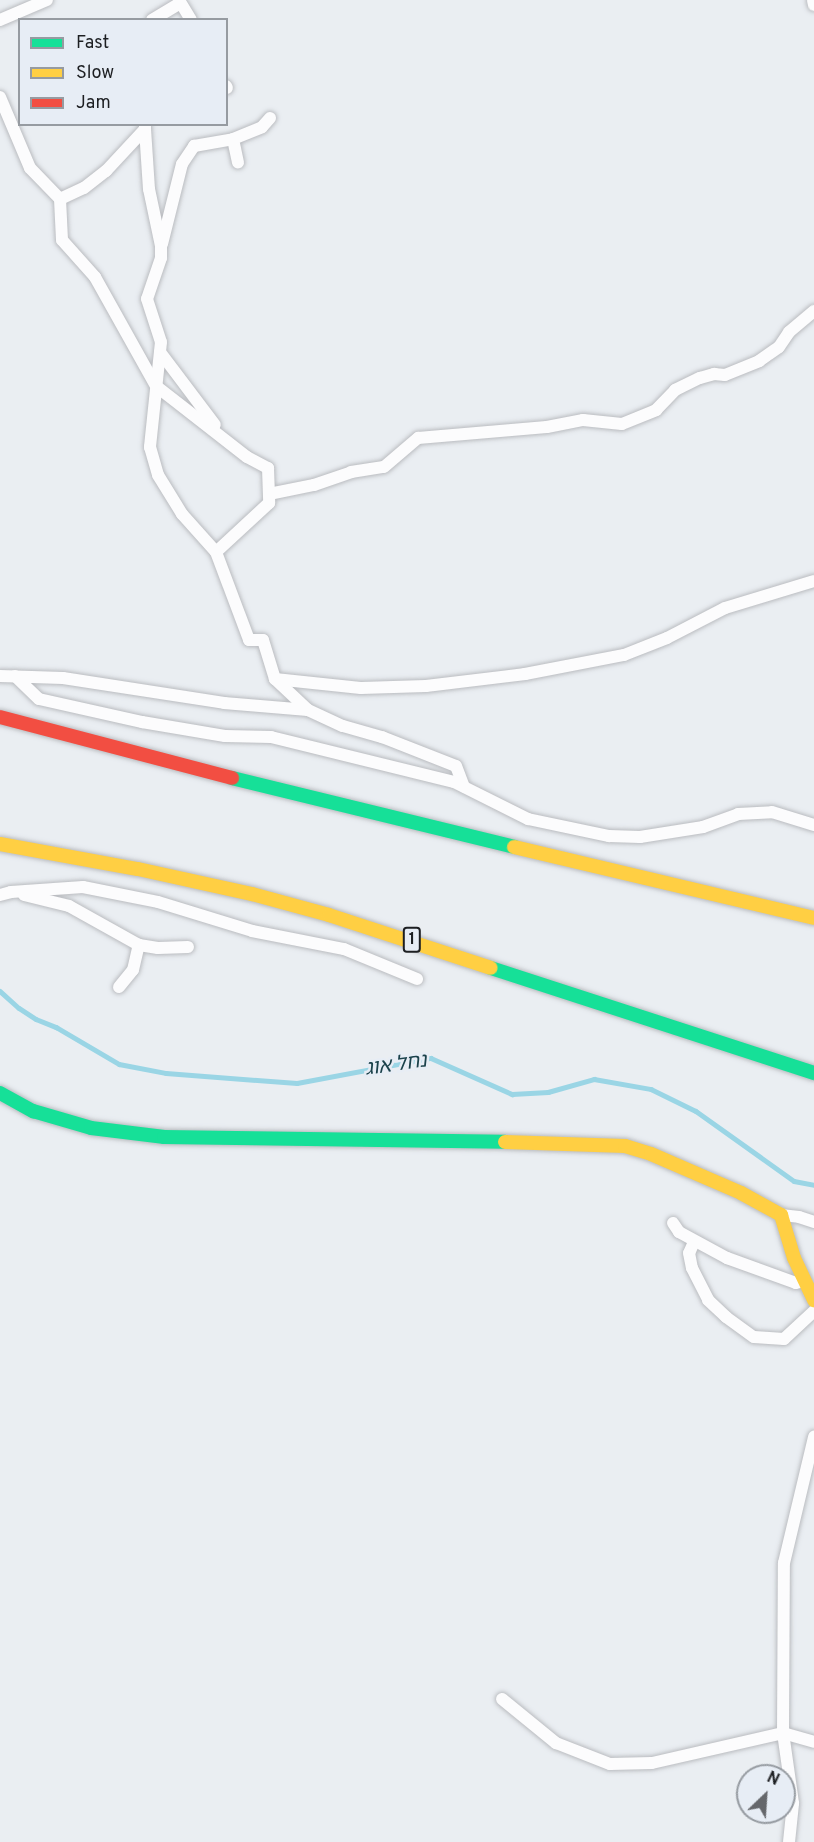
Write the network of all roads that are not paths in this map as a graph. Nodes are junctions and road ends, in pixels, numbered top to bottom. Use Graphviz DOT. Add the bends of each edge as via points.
graph roads {
  1 [pos="47,0"];
  2 [pos="813,0"];
  3 [pos="180,2"];
  4 [pos="814,5"];
  5 [pos="155,18"];
  6 [pos="190,18"];
  7 [pos="0,21"];
  8 [pos="0,97"];
  9 [pos="270,118"];
  10 [pos="145,127"];
  11 [pos="232,140"];
  12 [pos="238,162"];
  13 [pos="60,199"];
  14 [pos="161,246"];
  15 [pos="814,310"];
  16 [pos="160,352"];
  17 [pos="156,386"];
  18 [pos="223,437"];
  19 [pos="269,494"];
  20 [pos="216,552"];
  21 [pos="814,581"];
  22 [pos="0,676"];
  23 [pos="15,676"];
  24 [pos="275,679"];
  25 [pos="309,710"];
  26 [pos="0,717"];
  27 [pos="464,787"];
  28 [pos="814,825"];
  29 [pos="0,844"];
  30 [pos="6,894"];
  31 [pos="814,918"];
  32 [pos="139,945"];
  33 [pos="188,947"];
  34 [pos="417,979"];
  35 [pos="119,987"];
  36 [pos="814,1073"];
  37 [pos="0,1093"];
  38 [pos="781,1215"];
  39 [pos="814,1222"];
  40 [pos="673,1223"];
  41 [pos="694,1242"];
  42 [pos="804,1281"];
  43 [pos="814,1300"];
  44 [pos="814,1311"];
  45 [pos="814,1437"];
  46 [pos="502,1699"];
  47 [pos="783,1733"];
  48 [pos="814,1742"];
  49 [pos="789,1842"];
  1 -- 7 [label="street"];
  2 -- 4 [label="street"];
  3 -- 5 [label="street"];
  3 -- 6 [label="street"];
  8 -- 13 [label="street" via="30,168"];
  9 -- 11 [label="street" via="262,127"];
  10 -- 13 [label="street" via="106,171 84,188"];
  10 -- 14 [label="street" via="149,189"];
  11 -- 12 [label="street"];
  11 -- 14 [label="street" via="194,146 182,164"];
  13 -- 17 [label="street" via="62,240 95,277"];
  14 -- 16 [label="street" via="161,258 147,299"];
  15 -- 19 [label="street" via="789,332 779,347 759,361 725,375 700,378 675,390 656,410 622,424 583,420 548,427 418,438 384,467"];
  16 -- 17 [label="street"];
  16 -- 18 [label="street"];
  17 -- 18 [label="street"];
  17 -- 20 [label="street" via="150,447 158,475 182,514"];
  18 -- 19 [label="street" via="268,468"];
  19 -- 20 [label="street" via="269,503"];
  20 -- 24 [label="street" via="249,640 263,640"];
  21 -- 24 [label="street" via="725,608 624,655 536,672 426,686 372,688"];
  22 -- 23 [label="street"];
  23 -- 25 [label="street" via="63,678 224,703"];
  23 -- 27 [label="street" via="39,699 225,736 271,737"];
  24 -- 25 [label="street"];
  25 -- 27 [label="street" via="456,766"];
  26 -- 31 [label="main road" via="306,797"];
  27 -- 28 [label="street" via="528,819 609,836 640,837 703,827 738,814 772,812"];
  29 -- 36 [label="main road, 1" via="169,875 329,915"];
  30 -- 32 [label="street" via="69,906"];
  30 -- 34 [label="street" via="83,887 158,902 252,931 344,949"];
  32 -- 33 [label="street"];
  32 -- 35 [label="street" via="133,970"];
  37 -- 38 [label="main road" via="33,1111 91,1128 164,1137 625,1146 741,1193"];
  38 -- 39 [label="street"];
  38 -- 42 [label="main road"];
  40 -- 41 [label="street" via="679,1233"];
  41 -- 42 [label="street" via="796,1283"];
  41 -- 44 [label="street" via="690,1253 692,1268 708,1300 754,1337 784,1339"];
  42 -- 43 [label="main road"];
  45 -- 47 [label="street" via="784,1563"];
  46 -- 47 [label="street" via="556,1743 610,1764 651,1763"];
  47 -- 48 [label="street"];
  47 -- 49 [label="street" via="793,1803"];
}
